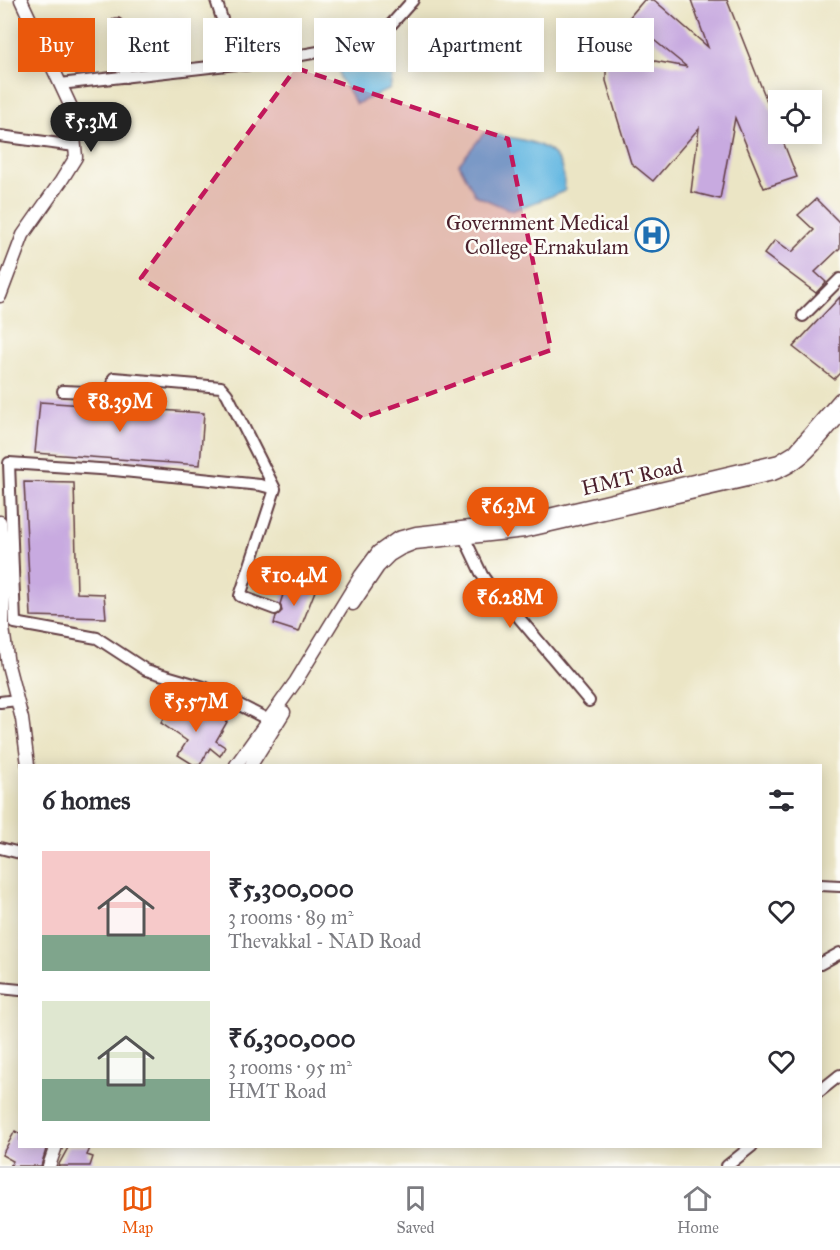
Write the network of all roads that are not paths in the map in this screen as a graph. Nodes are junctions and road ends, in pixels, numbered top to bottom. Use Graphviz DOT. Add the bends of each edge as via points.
graph roads {
  1 [pos="21,0"];
  2 [pos="216,0"];
  3 [pos="413,0"];
  4 [pos="222,18"];
  5 [pos="302,55"];
  6 [pos="203,68"];
  7 [pos="125,72"];
  8 [pos="126,77"];
  9 [pos="60,84"];
  10 [pos="0,136"];
  11 [pos="75,146"];
  12 [pos="840,279"];
  13 [pos="2,280"];
  14 [pos="0,296"];
  15 [pos="803,316"];
  16 [pos="63,391"];
  17 [pos="840,399"];
  18 [pos="840,416"];
  19 [pos="275,489"];
  20 [pos="0,522"];
  21 [pos="464,537"];
  22 [pos="387,551"];
  23 [pos="2,608"];
  24 [pos="275,609"];
  25 [pos="17,700"];
  26 [pos="589,701"];
  27 [pos="0,702"];
  28 [pos="268,720"];
  29 [pos="255,763"];
  30 [pos="28,764"];
  31 [pos="237,764"];
  32 [pos="0,848"];
  33 [pos="18,852"];
  34 [pos="822,885"];
  35 [pos="840,886"];
  36 [pos="840,953"];
  37 [pos="822,963"];
  38 [pos="0,988"];
  39 [pos="18,990"];
  40 [pos="840,1075"];
  41 [pos="822,1089"];
  42 [pos="56,1148"];
  43 [pos="750,1148"];
  44 [pos="49,1166"];
  45 [pos="727,1166"];
  1 -- 9 [label="main road"];
  2 -- 4 [label="street"];
  3 -- 5 [label="street" via="379,38 352,48"];
  6 -- 8 [label="street"];
  7 -- 8 [label="street"];
  8 -- 9 [label="street"];
  9 -- 11 [label="main road" via="71,107"];
  10 -- 11 [label="street"];
  11 -- 13 [label="main road" via="76,157 23,235"];
  12 -- 15 [label="street"];
  13 -- 14 [label="main road"];
  16 -- 19 [label="street" via="112,393 114,378 221,387"];
  17 -- 22 [label="main road, HMT Road" via="794,452 779,461 523,521 416,532 398,538"];
  18 -- 21 [label="main road, HMT Road" via="804,458 773,474 525,531"];
  19 -- 24 [label="street" via="240,596"];
  19 -- 28 [label="street" via="114,470 9,463 15,623 97,638 146,670 204,687"];
  20 -- 23 [label="main road"];
  21 -- 22 [label="main road, HMT Road"];
  21 -- 26 [label="street" via="487,582"];
  22 -- 28 [label="main road, HMT Road" via="361,575"];
  22 -- 29 [label="main road, HMT Road"];
  23 -- 25 [label="main road" via="8,664"];
  25 -- 27 [label="street"];
  25 -- 30 [label="main road"];
  28 -- 31 [label="main road, HMT Road"];
  32 -- 33 [label="street"];
  34 -- 35 [label="street"];
  36 -- 37 [label="street"];
  38 -- 39 [label="street"];
  40 -- 41 [label="street"];
  42 -- 44 [label="main road"];
  43 -- 45 [label="street"];
}
